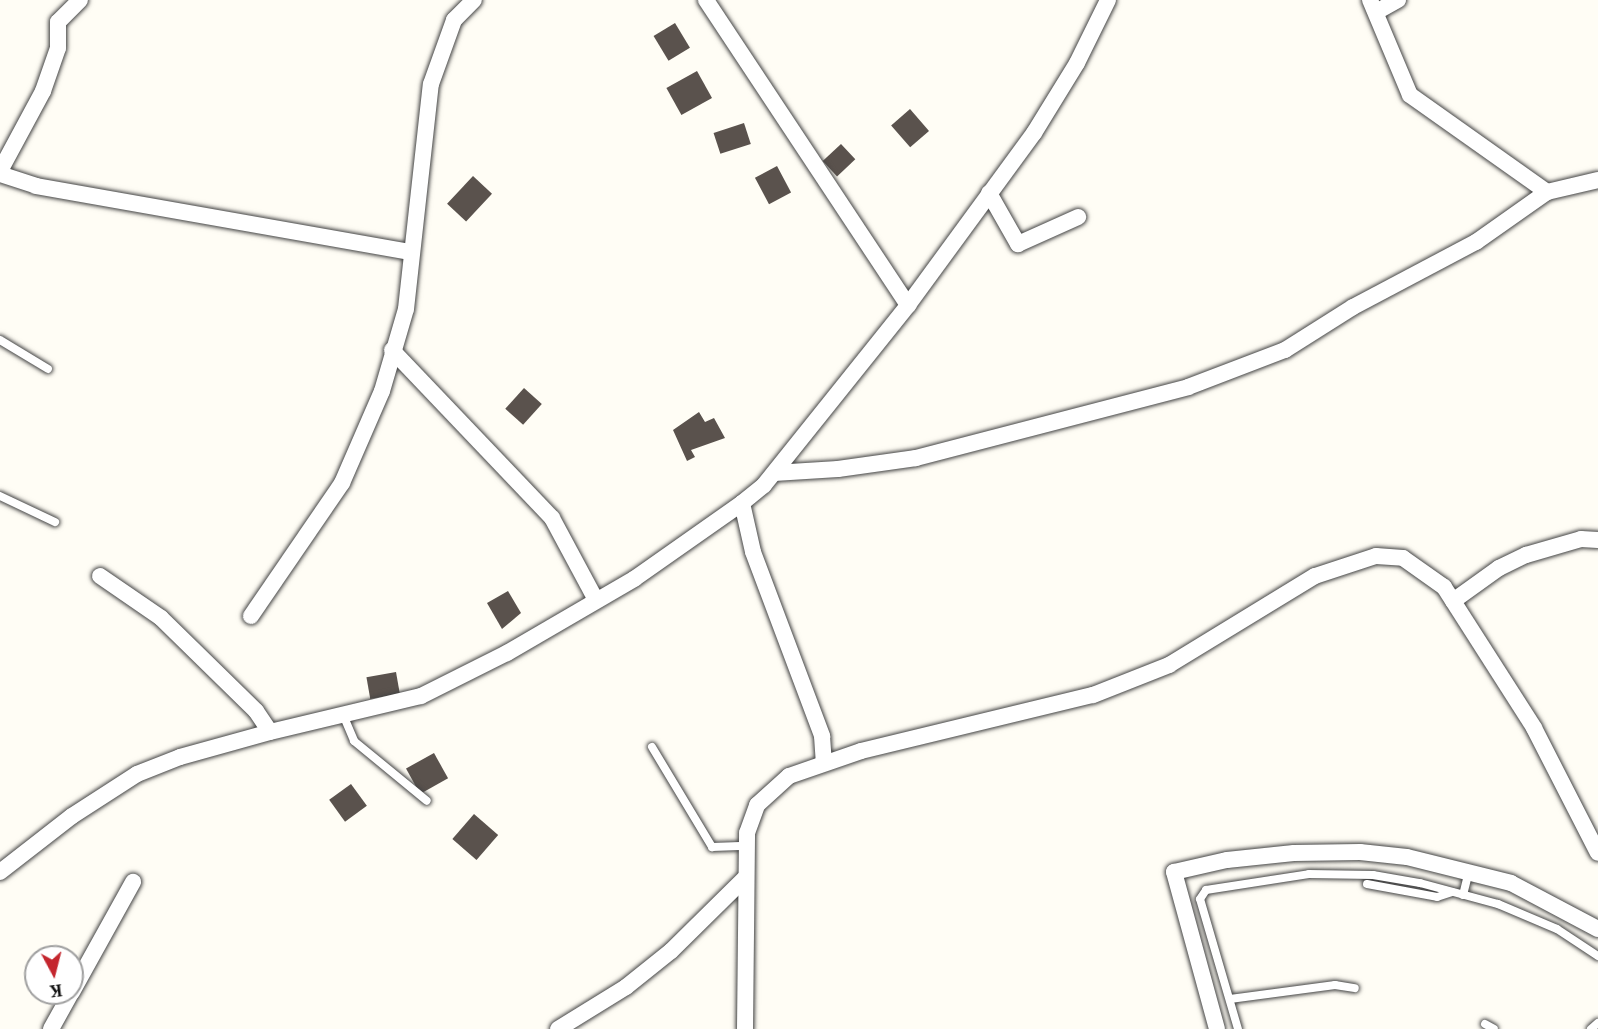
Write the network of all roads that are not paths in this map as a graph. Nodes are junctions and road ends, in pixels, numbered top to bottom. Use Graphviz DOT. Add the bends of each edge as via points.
graph roads {
  1 [pos="80,0"];
  2 [pos="474,0"];
  3 [pos="706,0"];
  4 [pos="1108,0"];
  5 [pos="1398,0"];
  6 [pos="1374,5"];
  7 [pos="0,172"];
  8 [pos="1598,180"];
  9 [pos="1547,192"];
  10 [pos="989,194"];
  11 [pos="1078,217"];
  12 [pos="411,252"];
  13 [pos="908,305"];
  14 [pos="0,340"];
  15 [pos="392,350"];
  16 [pos="48,369"];
  17 [pos="774,473"];
  18 [pos="0,496"];
  19 [pos="742,503"];
  20 [pos="55,522"];
  21 [pos="1598,540"];
  22 [pos="100,576"];
  23 [pos="596,600"];
  24 [pos="1453,601"];
  25 [pos="252,616"];
  26 [pos="344,717"];
  27 [pos="270,732"];
  28 [pos="652,747"];
  29 [pos="824,762"];
  30 [pos="427,801"];
  31 [pos="747,846"];
  32 [pos="1598,853"];
  33 [pos="1469,870"];
  34 [pos="0,872"];
  35 [pos="746,878"];
  36 [pos="133,882"];
  37 [pos="1367,884"];
  38 [pos="1453,892"];
  39 [pos="1463,895"];
  40 [pos="1598,929"];
  41 [pos="1598,956"];
  42 [pos="84,970"];
  43 [pos="1355,988"];
  44 [pos="1230,999"];
  45 [pos="65,1005"];
  46 [pos="1598,1023"];
  47 [pos="1485,1024"];
  48 [pos="51,1029"];
  49 [pos="558,1029"];
  50 [pos="745,1029"];
  51 [pos="1217,1029"];
  52 [pos="1238,1029"];
  53 [pos="1494,1029"];
  54 [pos="1591,1029"];
  1 -- 7 [label="street" via="58,22 58,48 43,91"];
  2 -- 12 [label="street" via="454,20 431,84"];
  3 -- 13 [label="street"];
  4 -- 10 [label="street" via="1047,113"];
  5 -- 6 [label="street"];
  6 -- 9 [label="street" via="1410,95"];
  7 -- 12 [label="street" via="36,186"];
  8 -- 9 [label="street"];
  9 -- 17 [label="street" via="1476,242 1353,307 1285,350 1188,387 916,458 838,470"];
  10 -- 11 [label="street" via="1018,244"];
  10 -- 13 [label="street"];
  12 -- 15 [label="street" via="406,309"];
  13 -- 17 [label="street"];
  14 -- 16 [label="lane"];
  15 -- 23 [label="street" via="552,518"];
  15 -- 25 [label="street" via="365,437 342,483"];
  17 -- 19 [label="street"];
  18 -- 20 [label="lane"];
  19 -- 23 [label="street" via="634,579"];
  19 -- 29 [label="street" via="753,552 822,736"];
  21 -- 24 [label="street" via="1581,539 1526,555 1499,568"];
  22 -- 27 [label="street" via="161,618 255,711"];
  23 -- 26 [label="street" via="507,653 421,696"];
  24 -- 29 [label="street" via="1444,587 1403,558 1376,555 1348,562 1315,576 1169,665 1093,695"];
  24 -- 32 [label="street" via="1534,728"];
  26 -- 27 [label="street"];
  26 -- 30 [label="lane" via="354,741"];
  27 -- 34 [label="street" via="180,757 137,774 72,816"];
  28 -- 31 [label="lane" via="712,847"];
  29 -- 31 [label="street" via="789,776 757,805"];
  31 -- 35 [label="street"];
  33 -- 39 [label="lane"];
  33 -- 40 [label="street" via="1511,883"];
  33 -- 51 [label="street" via="1407,857 1327,852 1227,860 1174,872"];
  35 -- 49 [label="street" via="671,951 626,987"];
  35 -- 50 [label="street"];
  36 -- 42 [label="street"];
  37 -- 38 [label="lane" via="1437,897"];
  38 -- 39 [label="lane"];
  38 -- 44 [label="lane" via="1373,875 1310,874 1206,890 1200,899"];
  39 -- 41 [label="lane" via="1498,904 1557,928"];
  43 -- 44 [label="lane" via="1335,985"];
  44 -- 52 [label="lane"];
  45 -- 48 [label="street"];
  46 -- 54 [label="lane"];
  47 -- 53 [label="lane"];
}
